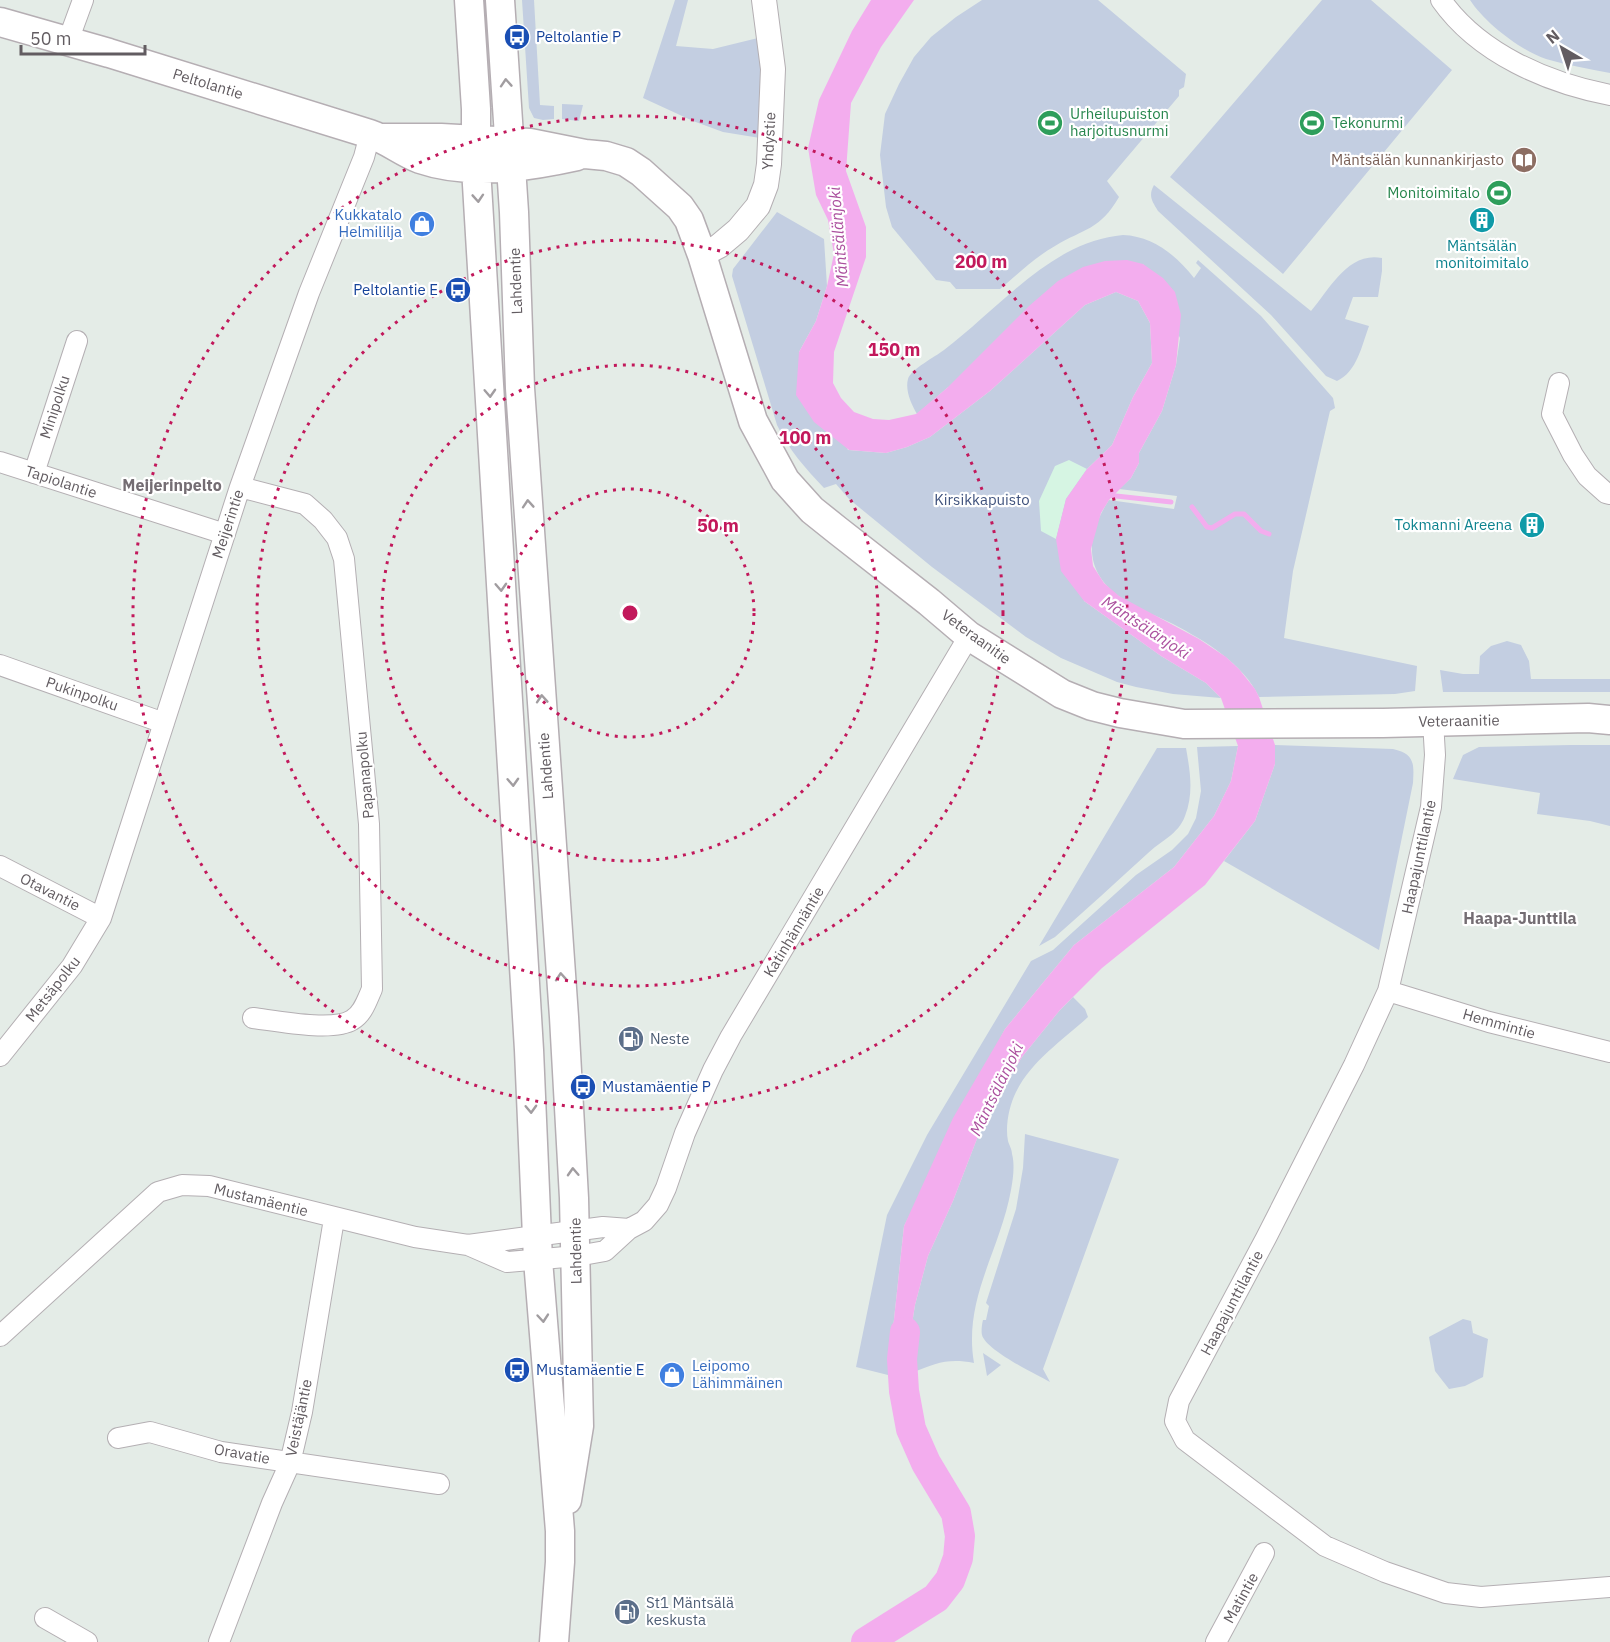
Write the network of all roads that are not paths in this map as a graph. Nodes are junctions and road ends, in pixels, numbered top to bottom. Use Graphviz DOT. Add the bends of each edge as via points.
graph roads {
  1 [pos="83,0"];
  2 [pos="469,0"];
  3 [pos="500,0"];
  4 [pos="764,0"];
  5 [pos="1442,0"];
  6 [pos="0,22"];
  7 [pos="68,41"];
  8 [pos="1610,95"];
  9 [pos="376,136"];
  10 [pos="476,140"];
  11 [pos="510,154"];
  12 [pos="476,168"];
  13 [pos="702,255"];
  14 [pos="77,341"];
  15 [pos="1559,383"];
  16 [pos="0,462"];
  17 [pos="34,473"];
  18 [pos="240,487"];
  19 [pos="1610,494"];
  20 [pos="225,534"];
  21 [pos="969,636"];
  22 [pos="0,665"];
  23 [pos="1610,720"];
  24 [pos="1433,721"];
  25 [pos="164,723"];
  26 [pos="0,866"];
  27 [pos="101,918"];
  28 [pos="1388,991"];
  29 [pos="253,1018"];
  30 [pos="1610,1052"];
  31 [pos="0,1056"];
  32 [pos="334,1219"];
  33 [pos="576,1243"];
  34 [pos="537,1248"];
  35 [pos="0,1336"];
  36 [pos="118,1438"];
  37 [pos="290,1463"];
  38 [pos="439,1484"];
  39 [pos="560,1532"];
  40 [pos="1264,1554"];
  41 [pos="1610,1587"];
  42 [pos="45,1618"];
  43 [pos="87,1642"];
  44 [pos="219,1642"];
  45 [pos="554,1642"];
  46 [pos="1216,1642"];
  1 -- 7 [label="street"];
  2 -- 10 [label="main road, Lahdentie"];
  11 -- 3 [label="main road, Lahdentie, one-way"];
  4 -- 13 [label="street, Yhdystie" via="773,69 766,185 758,206 738,230"];
  5 -- 8 [label="street" via="1468,29 1526,68 1561,83"];
  6 -- 7 [label="main road, Peltolantie"];
  7 -- 9 [label="main road, Peltolantie"];
  9 -- 10 [label="main road, Peltolantie"];
  9 -- 12 [label="main road, Peltolantie" via="419,159"];
  9 -- 18 [label="street, Meijerintie" via="364,156 309,293"];
  10 -- 11 [label="main road, Veteraanitie"];
  10 -- 12 [label="main road, Lahdentie"];
  11 -- 12 [label="main road, Veteraanitie"];
  11 -- 13 [label="main road, Veteraanitie" via="530,143 626,162 680,207"];
  33 -- 11 [label="main road, Lahdentie, one-way" via="520,388"];
  12 -- 34 [label="main road, Lahdentie, one-way"];
  13 -- 21 [label="main road, Veteraanitie" via="753,421 785,480 812,510"];
  14 -- 17 [label="street, Minipolku"];
  15 -- 19 [label="street" via="1552,414 1587,476"];
  16 -- 17 [label="street, Tapiolantie"];
  17 -- 20 [label="street, Tapiolantie"];
  18 -- 20 [label="street, Meijerintie"];
  18 -- 29 [label="street, Papanapolku" via="305,504 337,538 344,559 369,836 372,989 364,1007 352,1020 335,1027"];
  20 -- 25 [label="street, Meijerintie"];
  21 -- 24 [label="main road, Veteraanitie" via="1062,694 1092,706 1160,721 1185,724"];
  21 -- 33 [label="street, Katinhännäntie" via="731,1036 685,1133 658,1205 645,1221 629,1229 603,1227"];
  22 -- 25 [label="street, Pukinpolku"];
  23 -- 24 [label="main road, Veteraanitie"];
  24 -- 28 [label="street, Haapajunttilantie" via="1431,807"];
  25 -- 27 [label="street, Meijerintie"];
  26 -- 27 [label="street, Otavantie"];
  27 -- 31 [label="street, Metsäpolku" via="72,966"];
  28 -- 30 [label="street, Hemmintie"];
  28 -- 41 [label="street, Haapajunttilantie" via="1354,1065 1179,1401 1175,1421 1185,1440 1325,1546 1385,1572 1446,1593 1481,1597"];
  32 -- 34 [label="street, Mustamäentie" via="468,1245 507,1262"];
  32 -- 35 [label="street, Mustamäentie" via="208,1186 182,1185 158,1191"];
  32 -- 37 [label="street, Veistäjäntie"];
  33 -- 34 [label="street, Katinhännäntie"];
  33 -- 39 [label="main road, Lahdentie" via="579,1426"];
  34 -- 39 [label="main road, Lahdentie, one-way"];
  36 -- 37 [label="street, Oravatie" via="150,1432 221,1452"];
  37 -- 38 [label="street, Oravatie"];
  37 -- 44 [label="street, Veistäjäntie"];
  39 -- 45 [label="main road, Lahdentie"];
  40 -- 46 [label="street, Matintie"];
  42 -- 43 [label="street"];
}
